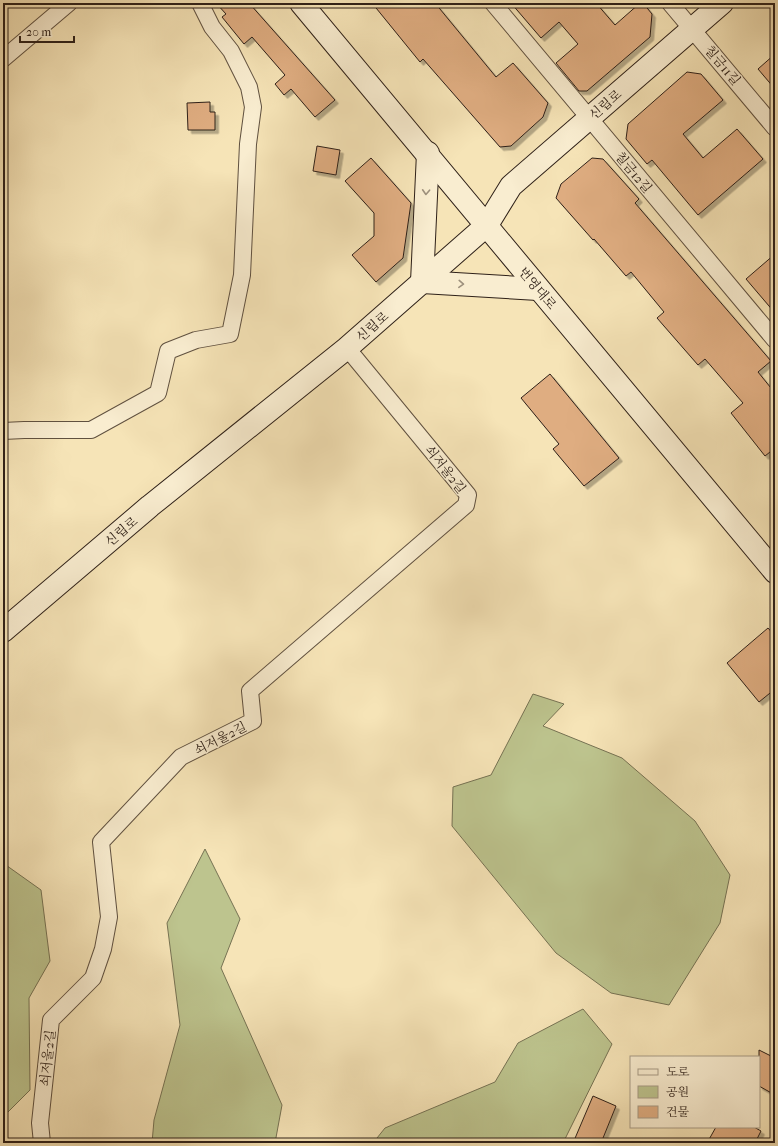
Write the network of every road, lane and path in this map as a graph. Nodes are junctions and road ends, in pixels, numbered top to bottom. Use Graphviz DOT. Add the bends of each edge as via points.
graph roads {
  1 [pos="69,3"];
  2 [pos="200,3"];
  3 [pos="301,3"];
  4 [pos="493,3"];
  5 [pos="670,3"];
  6 [pos="722,3"];
  7 [pos="692,29"];
  8 [pos="3,59"];
  9 [pos="589,118"];
  10 [pos="775,128"];
  11 [pos="428,154"];
  12 [pos="487,225"];
  13 [pos="422,282"];
  14 [pos="538,288"];
  15 [pos="775,340"];
  16 [pos="347,348"];
  17 [pos="3,431"];
  18 [pos="775,572"];
  19 [pos="3,631"];
  20 [pos="42,1143"];
  1 -- 8 [label="street"];
  2 -- 17 [label="street" via="212,27 232,51 249,87 253,107 248,144 242,275 230,334 196,340 168,351 158,393 91,430"];
  3 -- 11 [label="street, 번영대로"];
  4 -- 9 [label="street, 칠금12길"];
  5 -- 7 [label="street, 칠금11길"];
  6 -- 7 [label="street, 신립로"];
  7 -- 9 [label="street, 신립로"];
  7 -- 10 [label="street, 칠금11길"];
  9 -- 12 [label="street, 신립로" via="511,186"];
  9 -- 15 [label="street, 칠금12길"];
  11 -- 12 [label="street, 번영대로"];
  11 -- 13 [label="street, one-way"];
  12 -- 13 [label="street, 신립로"];
  12 -- 14 [label="street, 번영대로"];
  13 -- 14 [label="street, one-way"];
  13 -- 16 [label="street, 신립로"];
  14 -- 18 [label="street, 번영대로"];
  16 -- 19 [label="street, 신립로" via="150,506"];
  16 -- 20 [label="street, 쇠저울2길" via="468,495 466,505 250,691 253,721 181,757 101,842 109,917 103,948 93,978 51,1020 40,1123"];
}
